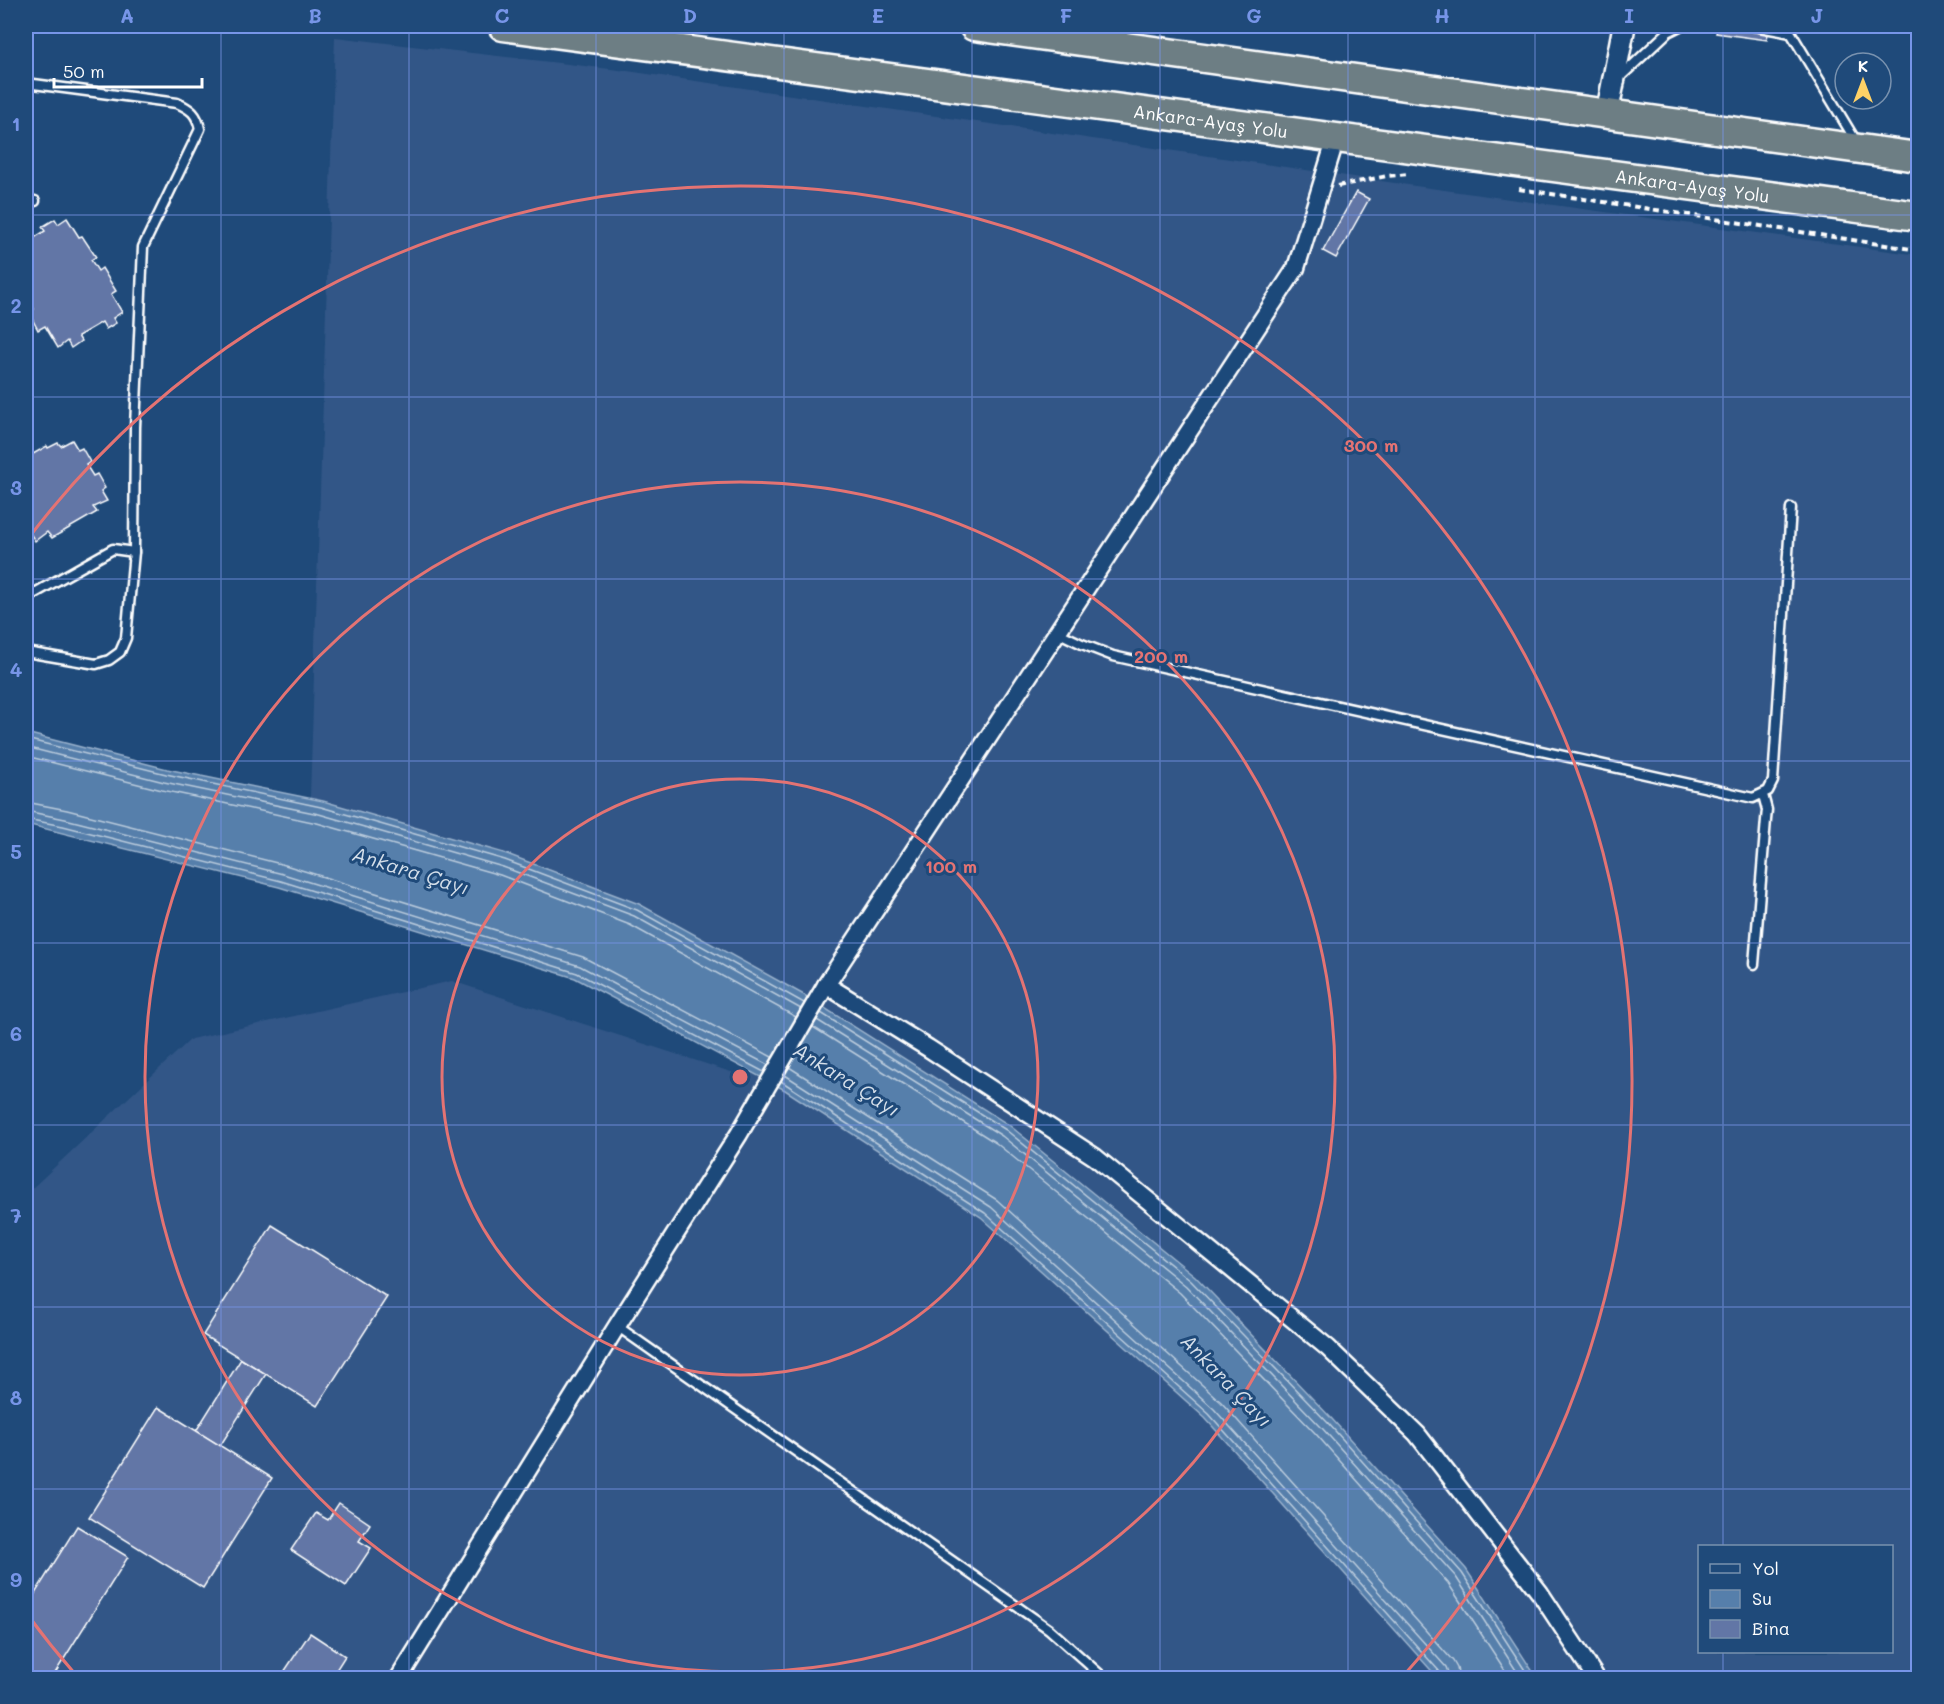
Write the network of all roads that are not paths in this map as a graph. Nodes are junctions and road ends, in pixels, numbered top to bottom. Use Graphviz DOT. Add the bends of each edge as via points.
graph roads {
  1 [pos="503,26"];
  2 [pos="974,26"];
  3 [pos="1624,26"];
  4 [pos="1680,26"];
  5 [pos="1754,26"];
  6 [pos="26,83"];
  7 [pos="1613,84"];
  8 [pos="1607,114"];
  9 [pos="1336,138"];
  10 [pos="1860,149"];
  11 [pos="1918,157"];
  12 [pos="1918,216"];
  13 [pos="1791,508"];
  14 [pos="134,552"];
  15 [pos="26,598"];
  16 [pos="1057,632"];
  17 [pos="26,651"];
  18 [pos="1763,795"];
  19 [pos="1754,964"];
  20 [pos="826,985"];
  21 [pos="617,1326"];
  22 [pos="399,1678"];
  23 [pos="1104,1678"];
  24 [pos="1596,1678"];
  1 -- 9 [label="highway, Ankara-Ayaş Yolu"];
  2 -- 8 [label="highway"];
  3 -- 7 [label="street"];
  4 -- 7 [label="lane" via="1668,32"];
  5 -- 10 [label="lane" via="1791,33"];
  6 -- 14 [label="lane" via="177,103 198,118 200,129 143,248"];
  7 -- 8 [label="street"];
  8 -- 10 [label="highway"];
  9 -- 12 [label="highway, Ankara-Ayaş Yolu"];
  9 -- 16 [label="street" via="1296,268"];
  10 -- 11 [label="highway"];
  13 -- 18 [label="lane" via="1773,781"];
  14 -- 15 [label="lane" via="113,549"];
  14 -- 17 [label="lane" via="126,638 120,652 96,664"];
  16 -- 18 [label="lane" via="1113,656 1748,798"];
  16 -- 20 [label="street"];
  18 -- 19 [label="lane" via="1767,810"];
  20 -- 21 [label="street" via="739,1134"];
  20 -- 24 [label="street" via="1095,1157 1328,1348 1417,1434 1540,1593"];
  21 -- 22 [label="street"];
  21 -- 23 [label="lane" via="1049,1629"];
}
